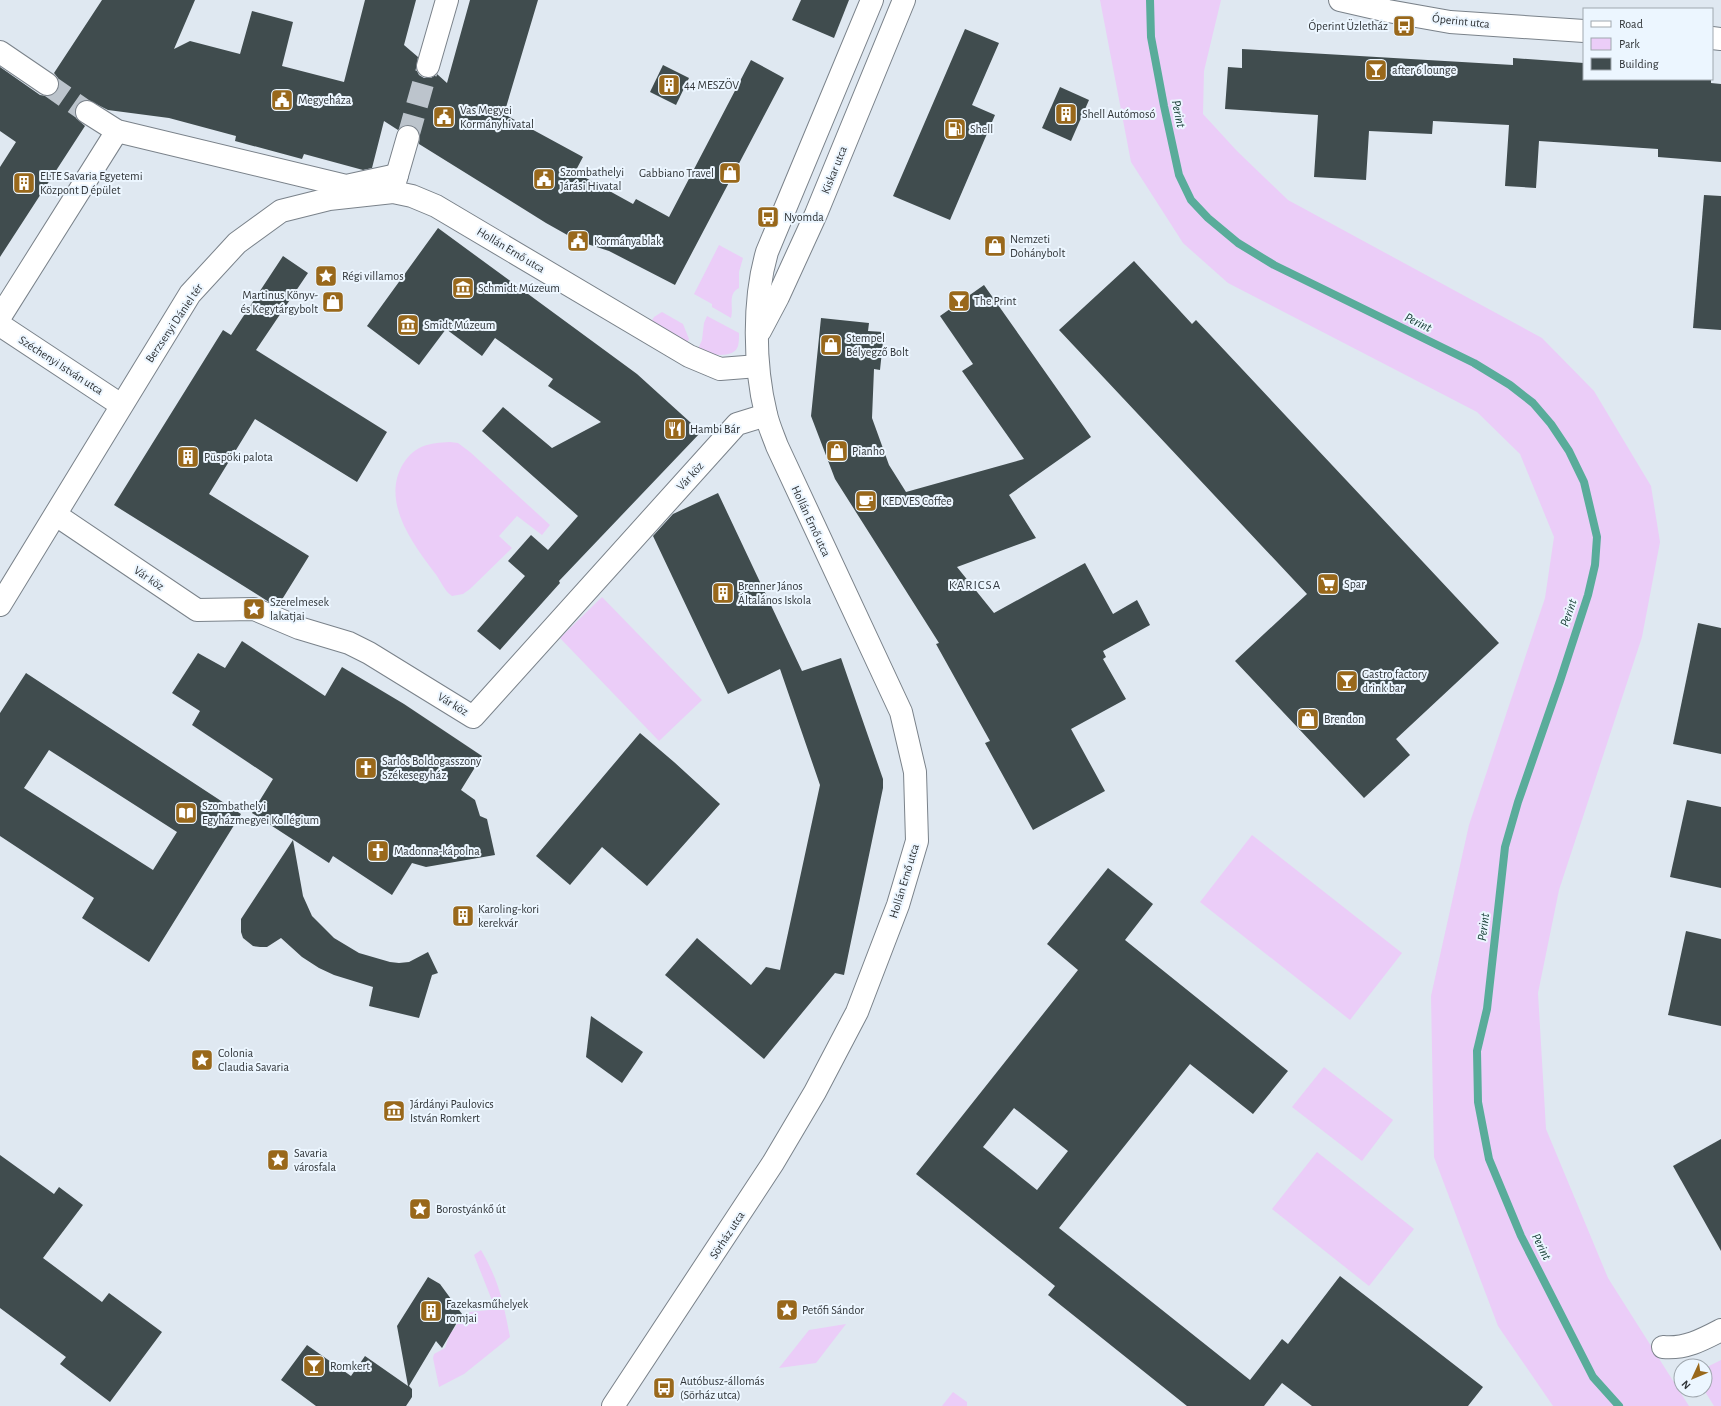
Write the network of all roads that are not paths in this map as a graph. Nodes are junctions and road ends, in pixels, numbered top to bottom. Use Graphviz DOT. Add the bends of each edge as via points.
graph roads {
  1 [pos="447,0"];
  2 [pos="872,0"];
  3 [pos="904,0"];
  4 [pos="1340,0"];
  5 [pos="1389,6"];
  6 [pos="1583,31"];
  7 [pos="0,52"];
  8 [pos="428,66"];
  9 [pos="47,84"];
  10 [pos="87,112"];
  11 [pos="117,131"];
  12 [pos="408,137"];
  13 [pos="807,153"];
  14 [pos="395,184"];
  15 [pos="816,214"];
  16 [pos="0,317"];
  17 [pos="0,325"];
  18 [pos="757,336"];
  19 [pos="758,366"];
  20 [pos="122,405"];
  21 [pos="766,415"];
  22 [pos="56,516"];
  23 [pos="0,605"];
  24 [pos="832,1059"];
  25 [pos="1721,1330"];
  26 [pos="1663,1347"];
  27 [pos="613,1406"];
  1 -- 8 [label="street"];
  2 -- 13 [label="street, Kiskar utca"];
  3 -- 15 [label="street, Kiskar utca"];
  4 -- 5 [label="street, Óperint utca"];
  5 -- 6 [label="street, Óperint utca" via="1450,22"];
  7 -- 9 [label="street"];
  10 -- 11 [label="street"];
  11 -- 14 [label="street" via="346,186"];
  11 -- 16 [label="street"];
  12 -- 14 [label="street"];
  13 -- 15 [label="street" via="805,196"];
  13 -- 18 [label="street, Kiskar utca" via="762,268"];
  14 -- 19 [label="street, Hollán Ernő utca" via="688,356 720,369"];
  14 -- 20 [label="street, Berzsenyi Dániel tér" via="281,211 237,243 190,294"];
  15 -- 18 [label="street, Kiskar utca"];
  17 -- 20 [label="street, Széchenyi István utca"];
  18 -- 19 [label="street, Kiskar utca"];
  19 -- 21 [label="street, Hollán Ernő utca"];
  20 -- 22 [label="street, Berzsenyi Dániel tér"];
  21 -- 22 [label="street, Vár köz" via="736,424 473,716 349,643 298,628 254,609 197,610"];
  21 -- 24 [label="street, Hollán Ernő utca" via="796,489 901,712 915,772 917,841 898,905 877,962 857,1012"];
  22 -- 23 [label="street, Berzsenyi Dániel tér"];
  24 -- 27 [label="street, Sörház utca" via="796,1127"];
  25 -- 26 [label="street" via="1688,1345"];
}
